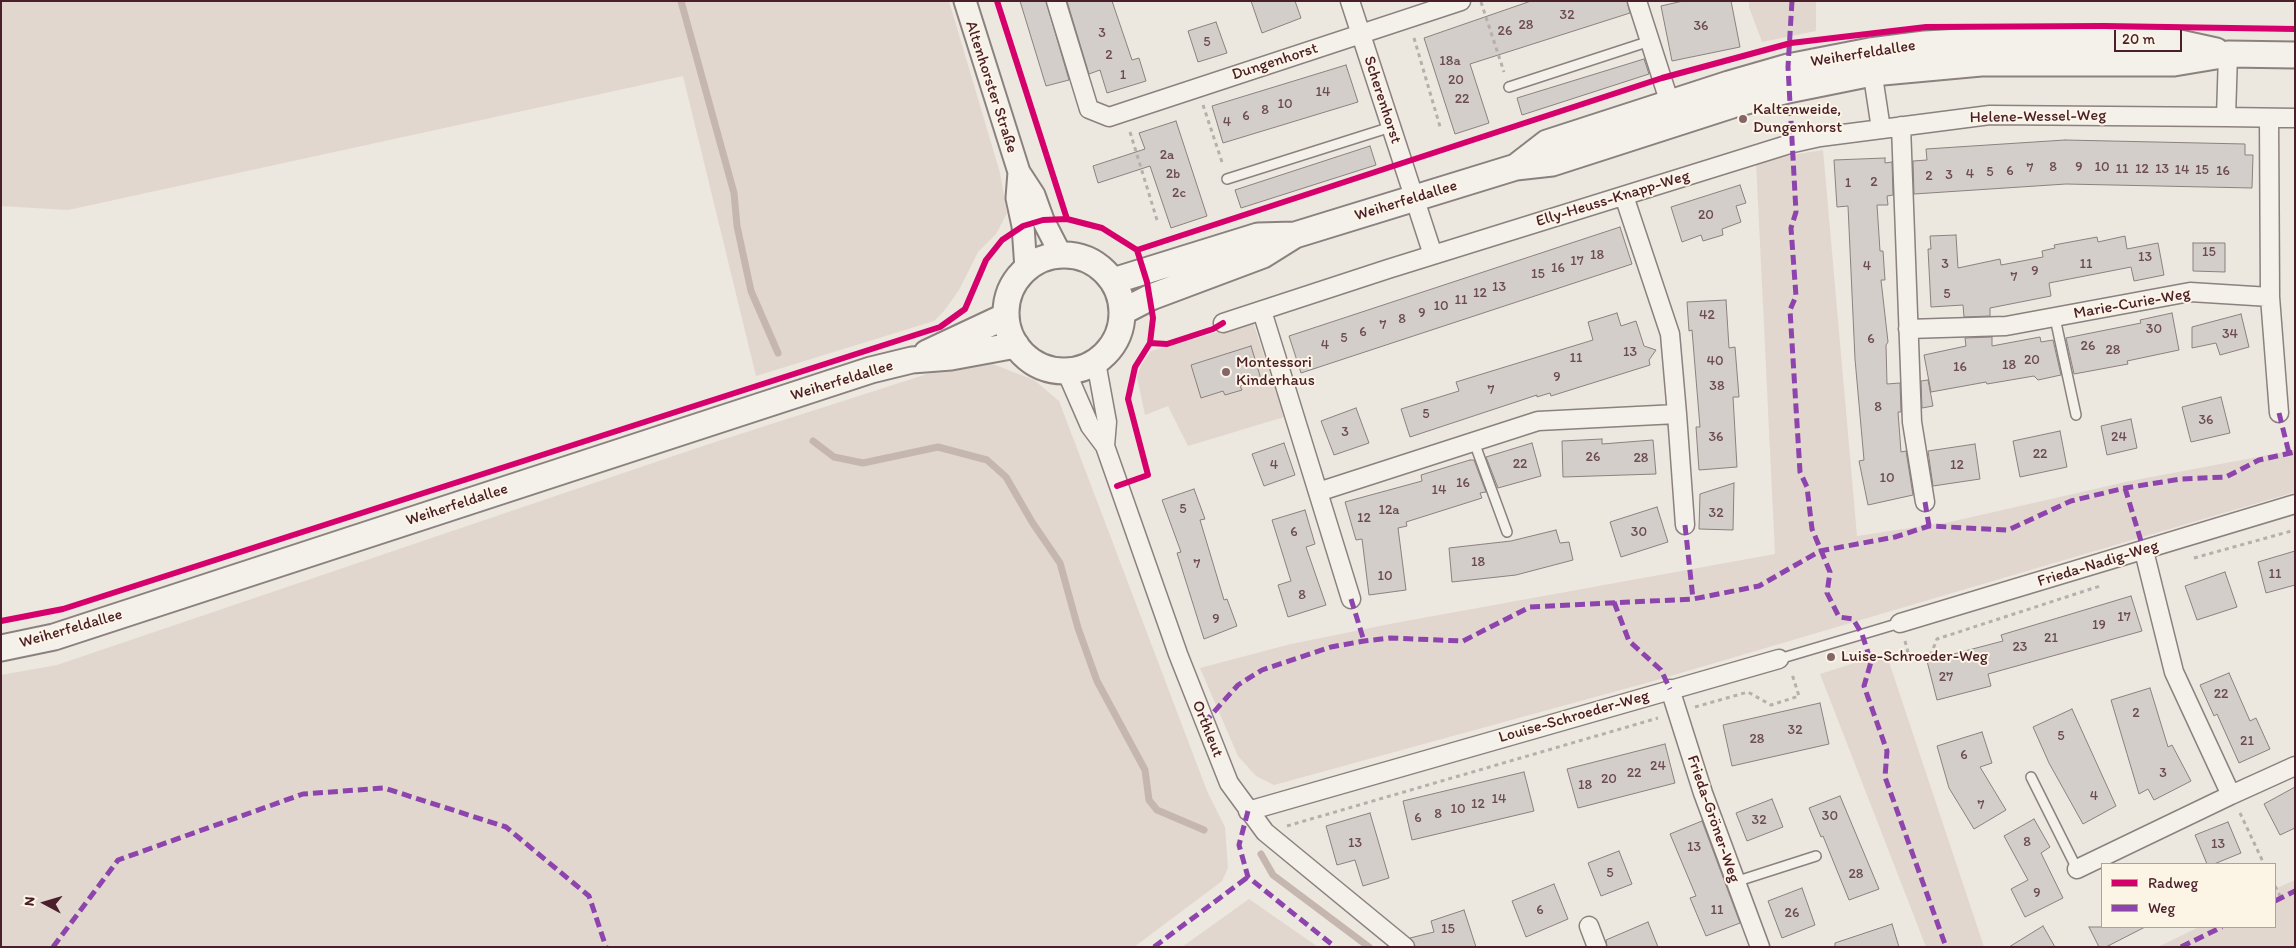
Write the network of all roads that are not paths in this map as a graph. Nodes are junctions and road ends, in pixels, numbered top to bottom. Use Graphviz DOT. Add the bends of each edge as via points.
graph roads {
  1 [pos="964,1"];
  2 [pos="1056,1"];
  3 [pos="1350,1"];
  4 [pos="1461,1"];
  5 [pos="1637,1"];
  6 [pos="1361,34"];
  7 [pos="1650,41"];
  8 [pos="2228,54"];
  9 [pos="2295,55"];
  10 [pos="1871,62"];
  11 [pos="1509,87"];
  12 [pos="1674,113"];
  13 [pos="2226,117"];
  14 [pos="2269,118"];
  15 [pos="2295,118"];
  16 [pos="1901,126"];
  17 [pos="1390,127"];
  18 [pos="1881,129"];
  19 [pos="1793,143"];
  20 [pos="1018,172"];
  21 [pos="1228,179"];
  22 [pos="1624,196"];
  23 [pos="1414,199"];
  24 [pos="1295,235"];
  25 [pos="1061,255"];
  26 [pos="1432,255"];
  27 [pos="1026,269"];
  28 [pos="1113,281"];
  29 [pos="2270,297"];
  30 [pos="1262,311"];
  31 [pos="1122,312"];
  32 [pos="1006,316"];
  33 [pos="2055,318"];
  34 [pos="1223,323"];
  35 [pos="1908,329"];
  36 [pos="1016,346"];
  37 [pos="912,360"];
  38 [pos="1096,362"];
  39 [pos="1066,371"];
  40 [pos="2279,413"];
  41 [pos="1678,414"];
  42 [pos="2076,415"];
  43 [pos="1474,442"];
  44 [pos="1105,446"];
  45 [pos="1318,492"];
  46 [pos="1925,502"];
  47 [pos="2295,504"];
  48 [pos="1685,525"];
  49 [pos="1507,532"];
  50 [pos="2144,551"];
  51 [pos="1351,599"];
  52 [pos="1900,623"];
  53 [pos="1,648"];
  54 [pos="1783,658"];
  55 [pos="1670,689"];
  56 [pos="2295,766"];
  57 [pos="2031,777"];
  58 [pos="2231,795"];
  59 [pos="1248,811"];
  60 [pos="1816,856"];
  61 [pos="2077,869"];
  62 [pos="1735,882"];
  63 [pos="1589,926"];
  64 [pos="1405,947"];
  65 [pos="1597,947"];
  66 [pos="1760,947"];
  1 -- 20 [label="street, Altenhorster Straße"];
  2 -- 6 [label="street, Dungenhorst" via="1089,109 1109,117"];
  3 -- 6 [label="street, Scherenhorst"];
  4 -- 6 [label="street, Dungenhorst"];
  5 -- 7 [label="street"];
  6 -- 17 [label="street, Scherenhorst"];
  7 -- 11 [label="lane"];
  7 -- 12 [label="street"];
  8 -- 9 [label="main road, Weiherfeldallee"];
  8 -- 10 [label="main road, Weiherfeldallee" via="2166,42 1979,41 1925,44"];
  8 -- 13 [label="street"];
  10 -- 12 [label="main road, Weiherfeldallee" via="1788,67 1728,84"];
  10 -- 18 [label="street"];
  12 -- 23 [label="main road, Weiherfeldallee" via="1547,143 1516,167"];
  13 -- 14 [label="street, Helene-Wessel-Weg"];
  13 -- 16 [label="street, Helene-Wessel-Weg" via="1990,115"];
  14 -- 15 [label="street, Helene-Wessel-Weg"];
  14 -- 29 [label="street"];
  16 -- 18 [label="street, Helene-Wessel-Weg"];
  16 -- 35 [label="street"];
  17 -- 21 [label="lane"];
  17 -- 23 [label="street, Scherenhorst"];
  18 -- 19 [label="street, Helene-Wessel-Weg"];
  19 -- 22 [label="street, Elly-Heuss-Knapp-Weg"];
  20 -- 25 [label="street, Altenhorster Straße" via="1034,195"];
  20 -- 27 [label="street, Altenhorster Straße" via="1017,198"];
  22 -- 26 [label="street, Elly-Heuss-Knapp-Weg"];
  22 -- 41 [label="street" via="1670,334"];
  23 -- 24 [label="main road, Weiherfeldallee"];
  23 -- 26 [label="street"];
  24 -- 28 [label="main road, Weiherfeldallee" via="1258,236"];
  24 -- 31 [label="main road, Weiherfeldallee" via="1263,255 1151,297"];
  25 -- 27 [label="main road" via="1042,259"];
  25 -- 28 [label="main road" via="1090,261"];
  26 -- 30 [label="street, Elly-Heuss-Knapp-Weg"];
  27 -- 32 [label="main road" via="1008,298"];
  28 -- 31 [label="main road" via="1120,296"];
  29 -- 33 [label="street, Marie-Curie-Weg" via="2190,292"];
  29 -- 40 [label="street"];
  30 -- 34 [label="street, Elly-Heuss-Knapp-Weg"];
  30 -- 45 [label="street"];
  31 -- 38 [label="main road" via="1120,332"];
  32 -- 36 [label="main road"];
  32 -- 37 [label="main road, Weiherfeldallee"];
  33 -- 35 [label="street, Marie-Curie-Weg" via="2006,326"];
  33 -- 42 [label="lane, Marie-Curie-Weg"];
  35 -- 46 [label="street" via="1912,422"];
  36 -- 37 [label="main road, Weiherfeldallee"];
  36 -- 39 [label="main road" via="1029,360 1046,368"];
  37 -- 53 [label="main road, Weiherfeldallee" via="871,370 638,445 54,637"];
  38 -- 39 [label="main road"];
  38 -- 44 [label="street, Orthleut" via="1107,422"];
  39 -- 44 [label="street, Orthleut" via="1090,426"];
  41 -- 43 [label="street" via="1538,421"];
  41 -- 48 [label="street"];
  43 -- 45 [label="street"];
  43 -- 49 [label="lane"];
  44 -- 59 [label="street, Orthleut" via="1204,723 1229,783"];
  45 -- 51 [label="street"];
  47 -- 50 [label="street, Frieda-Nadig-Weg"];
  50 -- 52 [label="street, Frieda-Nadig-Weg"];
  50 -- 58 [label="street" via="2174,672"];
  52 -- 54 [label="lane, Louise-Schroeder-Weg"];
  54 -- 55 [label="street, Louise-Schroeder-Weg"];
  55 -- 59 [label="street, Louise-Schroeder-Weg"];
  55 -- 62 [label="street, Frieda-Gröner-Weg"];
  56 -- 58 [label="street"];
  57 -- 61 [label="lane"];
  58 -- 61 [label="street"];
  59 -- 64 [label="street, Orthleut" via="1265,832"];
  60 -- 62 [label="lane"];
  62 -- 66 [label="street, Frieda-Gröner-Weg"];
  63 -- 65 [label="street"];
}
